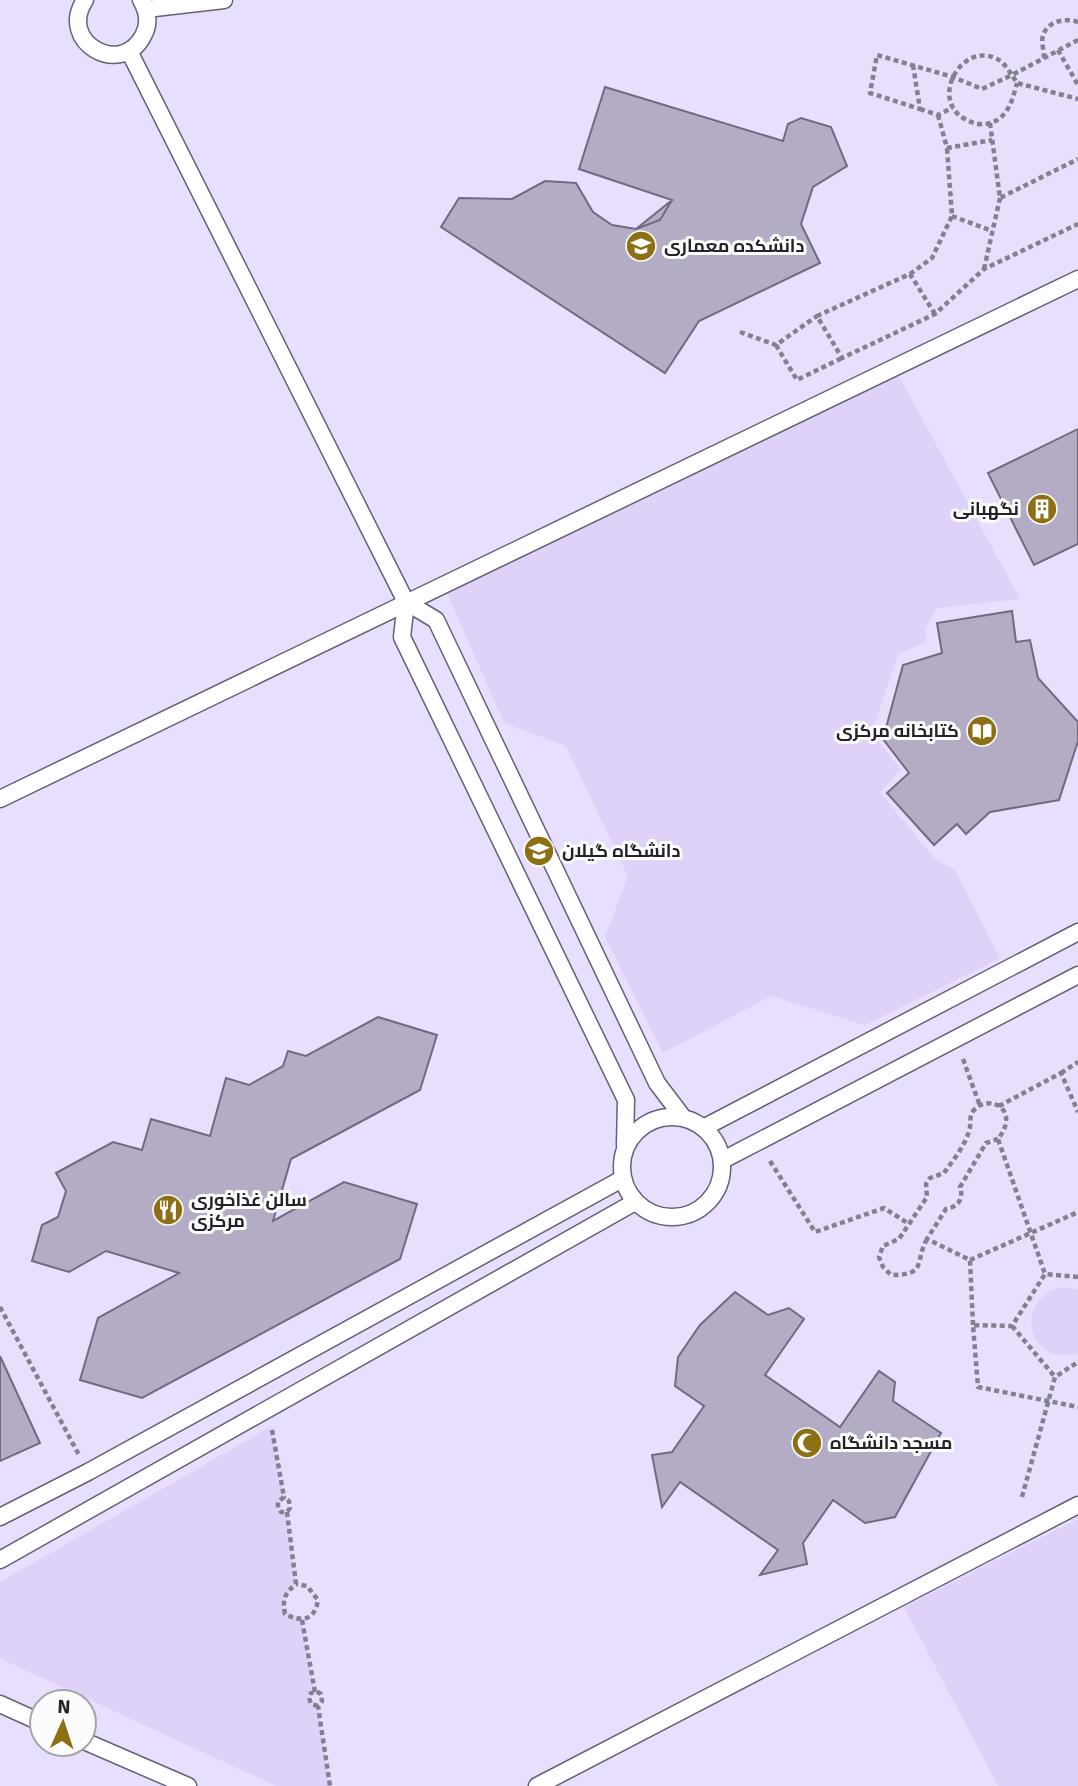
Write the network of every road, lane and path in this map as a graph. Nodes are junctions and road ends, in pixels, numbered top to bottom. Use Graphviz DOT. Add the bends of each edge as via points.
graph roads {
  1 [pos="85,0"];
  2 [pos="224,0"];
  3 [pos="144,5"];
  4 [pos="1078,22"];
  5 [pos="1078,40"];
  6 [pos="1058,50"];
  7 [pos="129,51"];
  8 [pos="1044,58"];
  9 [pos="913,65"];
  10 [pos="1012,75"];
  11 [pos="953,77"];
  12 [pos="1017,83"];
  13 [pos="1078,85"];
  14 [pos="1078,99"];
  15 [pos="952,108"];
  16 [pos="919,109"];
  17 [pos="939,115"];
  18 [pos="990,123"];
  19 [pos="992,139"];
  20 [pos="947,148"];
  21 [pos="1078,159"];
  22 [pos="1000,198"];
  23 [pos="952,216"];
  24 [pos="1078,224"];
  25 [pos="992,231"];
  26 [pos="984,269"];
  27 [pos="910,274"];
  28 [pos="1078,279"];
  29 [pos="935,314"];
  30 [pos="817,316"];
  31 [pos="740,332"];
  32 [pos="776,345"];
  33 [pos="842,358"];
  34 [pos="406,602"];
  35 [pos="0,799"];
  36 [pos="1078,932"];
  37 [pos="1078,975"];
  38 [pos="963,1059"];
  39 [pos="1078,1062"];
  40 [pos="1060,1073"];
  41 [pos="980,1106"];
  42 [pos="999,1106"];
  43 [pos="1078,1112"];
  44 [pos="682,1116"];
  45 [pos="705,1127"];
  46 [pos="998,1139"];
  47 [pos="625,1145"];
  48 [pos="723,1160"];
  49 [pos="769,1160"];
  50 [pos="622,1179"];
  51 [pos="635,1202"];
  52 [pos="1078,1212"];
  53 [pos="909,1224"];
  54 [pos="1031,1233"];
  55 [pos="927,1239"];
  56 [pos="971,1260"];
  57 [pos="1045,1274"];
  58 [pos="1078,1277"];
  59 [pos="0,1307"];
  60 [pos="973,1325"];
  61 [pos="1012,1326"];
  62 [pos="1078,1362"];
  63 [pos="1055,1377"];
  64 [pos="1047,1400"];
  65 [pos="1078,1407"];
  66 [pos="272,1426"];
  67 [pos="88,1472"];
  68 [pos="284,1497"];
  69 [pos="1022,1497"];
  70 [pos="1078,1505"];
  71 [pos="286,1512"];
  72 [pos="0,1517"];
  73 [pos="0,1560"];
  74 [pos="296,1584"];
  75 [pos="302,1620"];
  76 [pos="0,1704"];
  77 [pos="28,1717"];
  78 [pos="98,1747"];
  79 [pos="188,1786"];
  80 [pos="330,1786"];
  81 [pos="537,1786"];
  1 -- 7 [label="lane" via="78,19 84,39 103,54"];
  2 -- 3 [label="lane"];
  3 -- 7 [label="lane" via="145,33"];
  4 -- 8 [label="path" via="1066,19 1049,27 1043,34"];
  5 -- 6 [label="path"];
  6 -- 8 [label="path"];
  6 -- 13 [label="path"];
  7 -- 34 [label="lane"];
  8 -- 10 [label="path"];
  9 -- 11 [label="path"];
  9 -- 16 [label="path"];
  9 -- 16 [label="path" via="877,55 870,93"];
  10 -- 11 [label="path" via="982,89"];
  10 -- 11 [label="path" via="1002,62 971,56"];
  10 -- 12 [label="path"];
  11 -- 15 [label="path"];
  12 -- 14 [label="path"];
  12 -- 18 [label="path" via="1007,111"];
  15 -- 17 [label="path"];
  15 -- 18 [label="path" via="974,123"];
  16 -- 17 [label="path"];
  17 -- 20 [label="path"];
  18 -- 19 [label="path"];
  19 -- 20 [label="path"];
  19 -- 22 [label="path"];
  20 -- 23 [label="path"];
  21 -- 22 [label="path"];
  22 -- 25 [label="path"];
  23 -- 25 [label="path"];
  23 -- 27 [label="path" via="932,258"];
  24 -- 26 [label="path"];
  25 -- 26 [label="path"];
  26 -- 29 [label="path"];
  27 -- 29 [label="path"];
  27 -- 30 [label="path"];
  28 -- 34 [label="lane"];
  29 -- 33 [label="path"];
  30 -- 32 [label="path"];
  30 -- 33 [label="path"];
  31 -- 32 [label="path"];
  32 -- 33 [label="path" via="797,380"];
  34 -- 35 [label="lane"];
  34 -- 44 [label="lane" via="436,620 657,1083"];
  34 -- 47 [label="lane" via="402,637 626,1100"];
  36 -- 45 [label="lane"];
  37 -- 48 [label="lane"];
  38 -- 41 [label="path"];
  39 -- 40 [label="path"];
  40 -- 42 [label="path"];
  40 -- 43 [label="path"];
  41 -- 42 [label="path"];
  41 -- 53 [label="path" via="969,1118 971,1128 944,1173 926,1184 927,1197"];
  42 -- 46 [label="path" via="1008,1120"];
  44 -- 45 [label="lane"];
  44 -- 47 [label="lane" via="649,1121"];
  45 -- 48 [label="lane"];
  46 -- 54 [label="path"];
  46 -- 55 [label="path" via="986,1143 960,1187 960,1202 946,1209"];
  47 -- 50 [label="lane"];
  48 -- 51 [label="lane" via="719,1186 707,1205 682,1217 654,1215"];
  49 -- 53 [label="path" via="815,1232 884,1208"];
  50 -- 51 [label="lane"];
  50 -- 67 [label="lane"];
  51 -- 73 [label="lane"];
  52 -- 54 [label="path"];
  53 -- 55 [label="path" via="899,1240 883,1246 879,1257 891,1275 908,1275 917,1268"];
  54 -- 56 [label="path"];
  54 -- 57 [label="path"];
  55 -- 56 [label="path"];
  56 -- 60 [label="path"];
  57 -- 58 [label="path"];
  57 -- 61 [label="path"];
  59 -- 67 [label="path"];
  60 -- 61 [label="path"];
  60 -- 64 [label="path" via="978,1387"];
  61 -- 63 [label="path"];
  62 -- 63 [label="path"];
  63 -- 64 [label="path"];
  64 -- 65 [label="path"];
  64 -- 69 [label="path"];
  66 -- 68 [label="path"];
  67 -- 72 [label="lane"];
  68 -- 71 [label="path" via="290,1508"];
  68 -- 71 [label="path" via="278,1508"];
  70 -- 81 [label="lane"];
  71 -- 74 [label="path"];
  74 -- 75 [label="path" via="282,1602 285,1614"];
  74 -- 75 [label="path" via="307,1587 318,1600 310,1618"];
  75 -- 80 [label="path" via="314,1692 309,1698 318,1706"];
  76 -- 77 [label="lane"];
  78 -- 79 [label="lane"];
}
